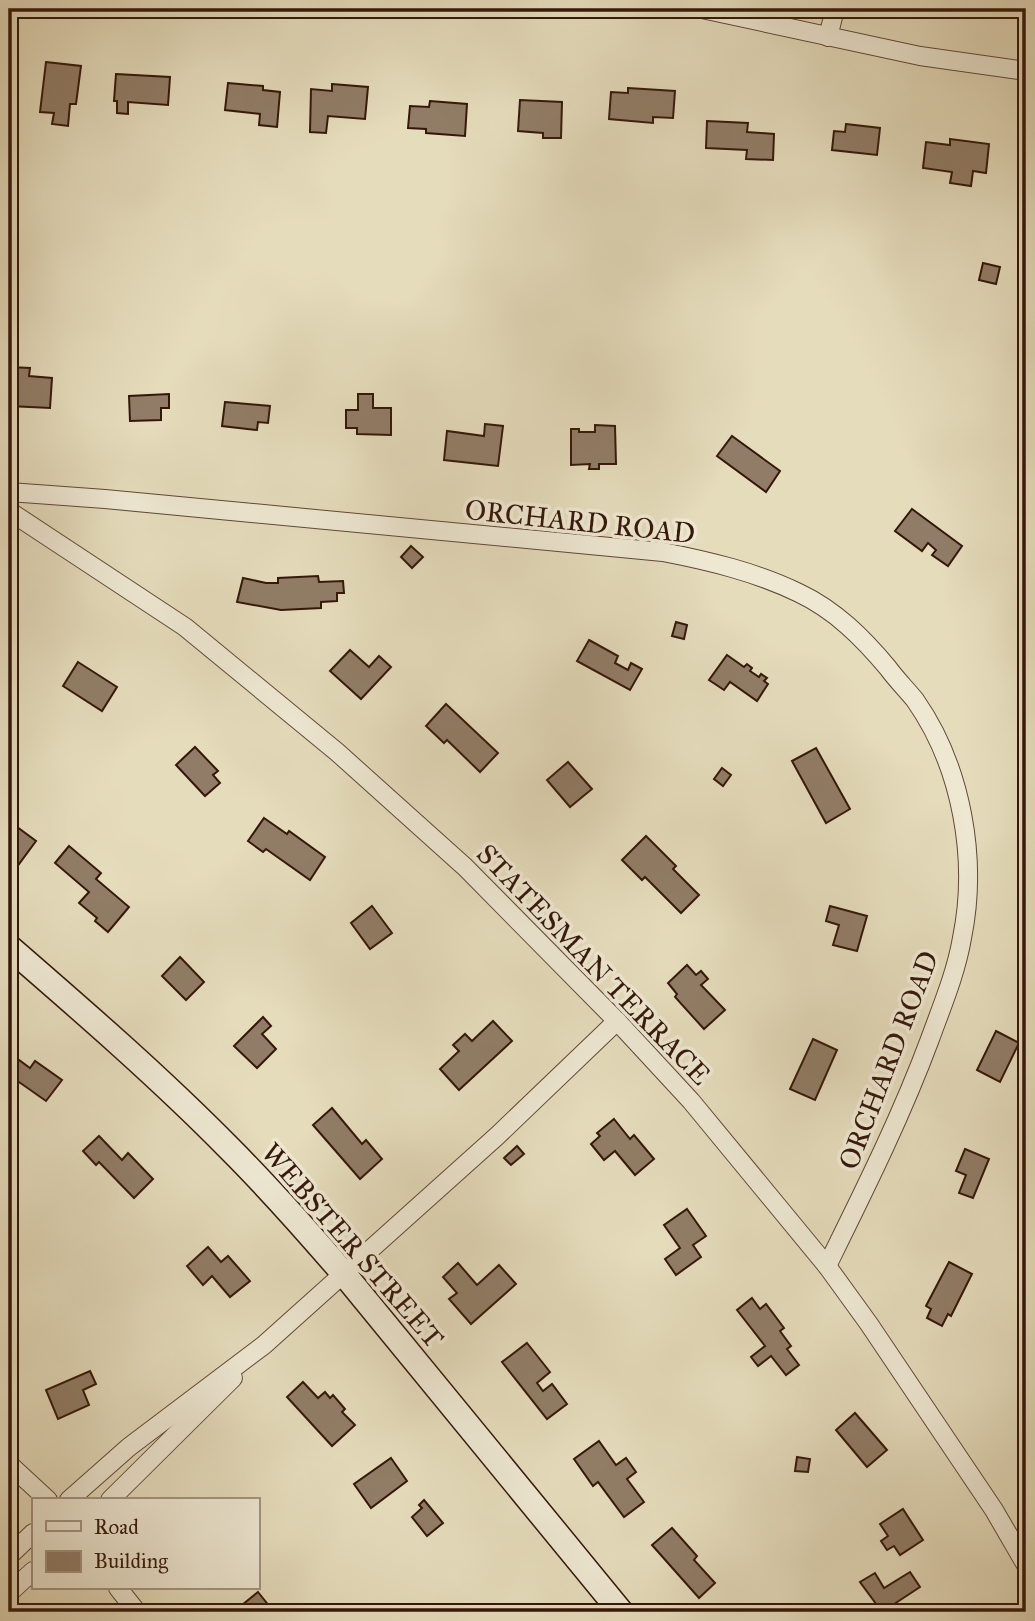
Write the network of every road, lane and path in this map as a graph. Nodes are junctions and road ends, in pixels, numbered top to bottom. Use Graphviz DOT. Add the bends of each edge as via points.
graph roads {
  1 [pos="702,9"];
  2 [pos="835,9"];
  3 [pos="828,37"];
  4 [pos="1026,71"];
  5 [pos="9,492"];
  6 [pos="9,512"];
  7 [pos="9,947"];
  8 [pos="617,1021"];
  9 [pos="827,1266"];
  10 [pos="344,1274"];
  11 [pos="264,1345"];
  12 [pos="9,1464"];
  13 [pos="46,1498"];
  14 [pos="71,1498"];
  15 [pos="112,1498"];
  16 [pos="32,1534"];
  17 [pos="9,1556"];
  18 [pos="1026,1565"];
  19 [pos="32,1572"];
  20 [pos="120,1590"];
  21 [pos="9,1593"];
  22 [pos="137,1612"];
  23 [pos="621,1612"];
  1 -- 3 [label="street"];
  2 -- 3 [label="street"];
  3 -- 4 [label="street"];
  5 -- 9 [label="street, ORCHARD ROAD" via="663,552 719,564 789,588 823,606 857,633 915,700 931,728 960,804 970,887 962,939 937,1020 881,1158"];
  6 -- 8 [label="street, STATESMAN TERRACE" via="185,627 337,752 465,867"];
  7 -- 10 [label="street, WEBSTER STREET" via="230,1148"];
  8 -- 9 [label="street, STATESMAN TERRACE" via="691,1101"];
  8 -- 10 [label="street"];
  9 -- 18 [label="street, STATESMAN TERRACE" via="994,1510"];
  10 -- 11 [label="street"];
  10 -- 23 [label="street, WEBSTER STREET"];
  11 -- 14 [label="street" via="129,1447"];
  11 -- 15 [label="street"];
  12 -- 13 [label="street"];
  16 -- 17 [label="street"];
  19 -- 21 [label="street"];
  20 -- 22 [label="street"];
}
